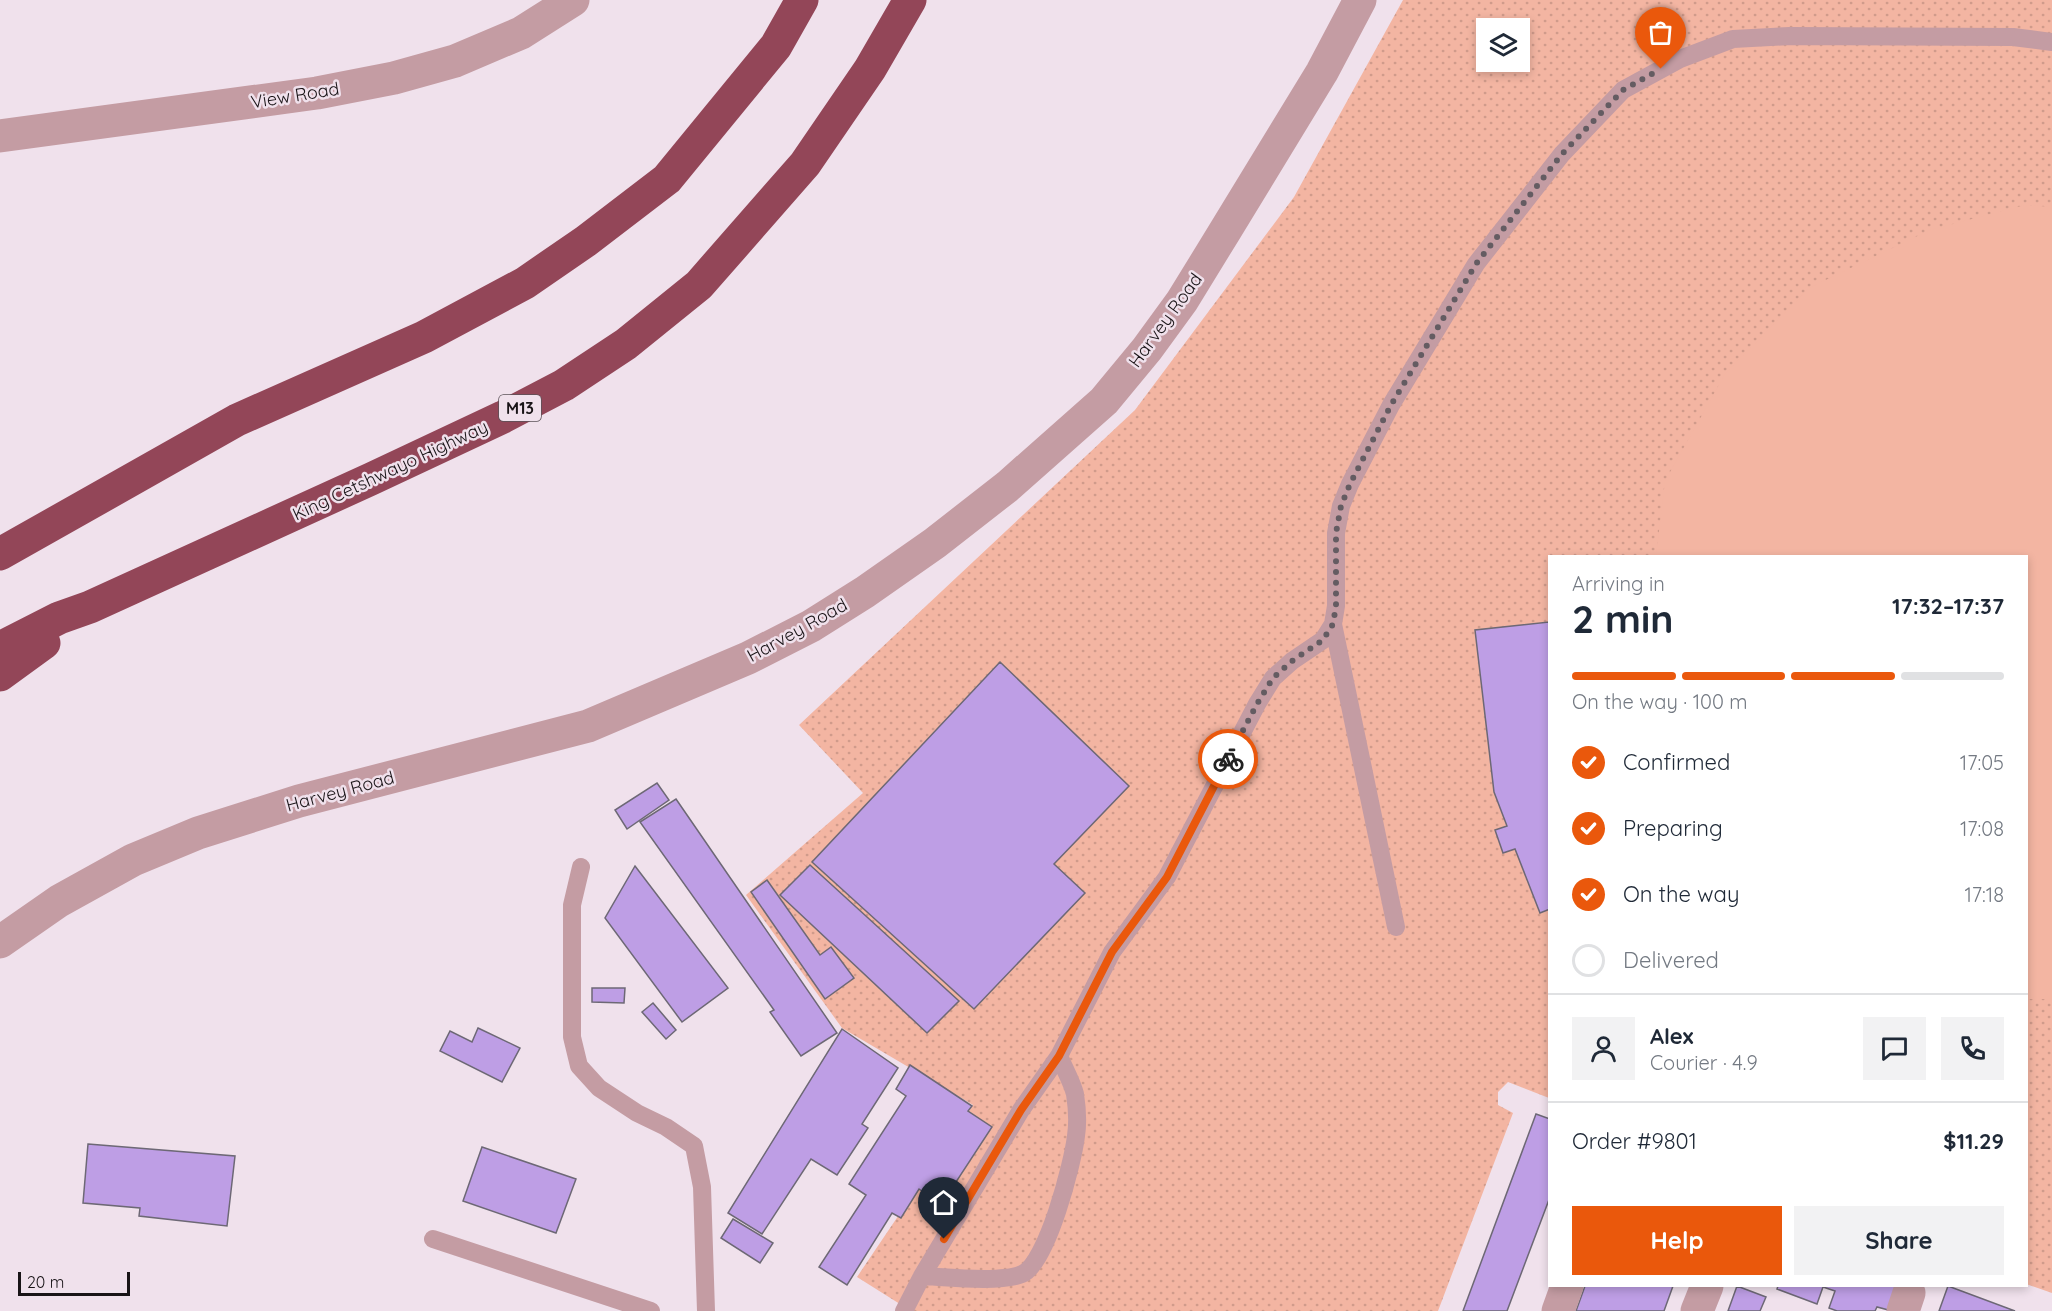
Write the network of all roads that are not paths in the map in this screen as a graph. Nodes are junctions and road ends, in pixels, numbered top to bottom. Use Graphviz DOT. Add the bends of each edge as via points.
graph roads {
  1 [pos="573,0"];
  2 [pos="802,0"];
  3 [pos="910,0"];
  4 [pos="1360,0"];
  5 [pos="2052,42"];
  6 [pos="0,136"];
  7 [pos="237,420"];
  8 [pos="0,527"];
  9 [pos="0,554"];
  10 [pos="90,607"];
  11 [pos="1333,624"];
  12 [pos="0,648"];
  13 [pos="0,675"];
  14 [pos="581,867"];
  15 [pos="1396,927"];
  16 [pos="0,942"];
  17 [pos="1059,1056"];
  18 [pos="433,1239"];
  19 [pos="922,1276"];
  20 [pos="1567,1287"];
  21 [pos="1707,1287"];
  22 [pos="651,1311"];
  23 [pos="706,1311"];
  24 [pos="904,1311"];
  25 [pos="1558,1311"];
  26 [pos="1697,1311"];
  1 -- 6 [label="street, View Road" via="521,33 455,61 394,78 317,93"];
  2 -- 7 [label="highway" via="776,46 667,179 586,241 525,283 424,338"];
  3 -- 10 [label="highway, King Cetshwayo Highway / M13" via="870,69 805,164 699,285 626,344 564,385 503,417"];
  4 -- 16 [label="street, Harvey Road" via="1322,72 1213,251 1140,358 1104,401 1008,486 935,543 811,626 748,658 588,726 299,801 198,833 133,860 59,902"];
  5 -- 11 [label="lane" via="2001,37 1732,39 1680,58 1623,90 1562,154 1476,264 1391,405 1341,506 1336,533"];
  7 -- 8 [label="highway"];
  7 -- 9 [label="highway"];
  10 -- 12 [label="highway, King Cetshwayo Highway / M13"];
  10 -- 13 [label="highway"];
  11 -- 15 [label="lane"];
  11 -- 17 [label="lane" via="1323,640 1273,678 1262,695 1167,877 1112,952"];
  14 -- 23 [label="lane" via="572,905 572,1037 579,1066 599,1088 694,1146 702,1187"];
  17 -- 19 [label="lane" via="1021,1110"];
  17 -- 19 [label="lane" via="1075,1093 1076,1135 1066,1187 1041,1254 1023,1274 995,1278"];
  18 -- 22 [label="lane"];
  19 -- 24 [label="lane"];
  20 -- 25 [label="street"];
  21 -- 26 [label="street"];
}
